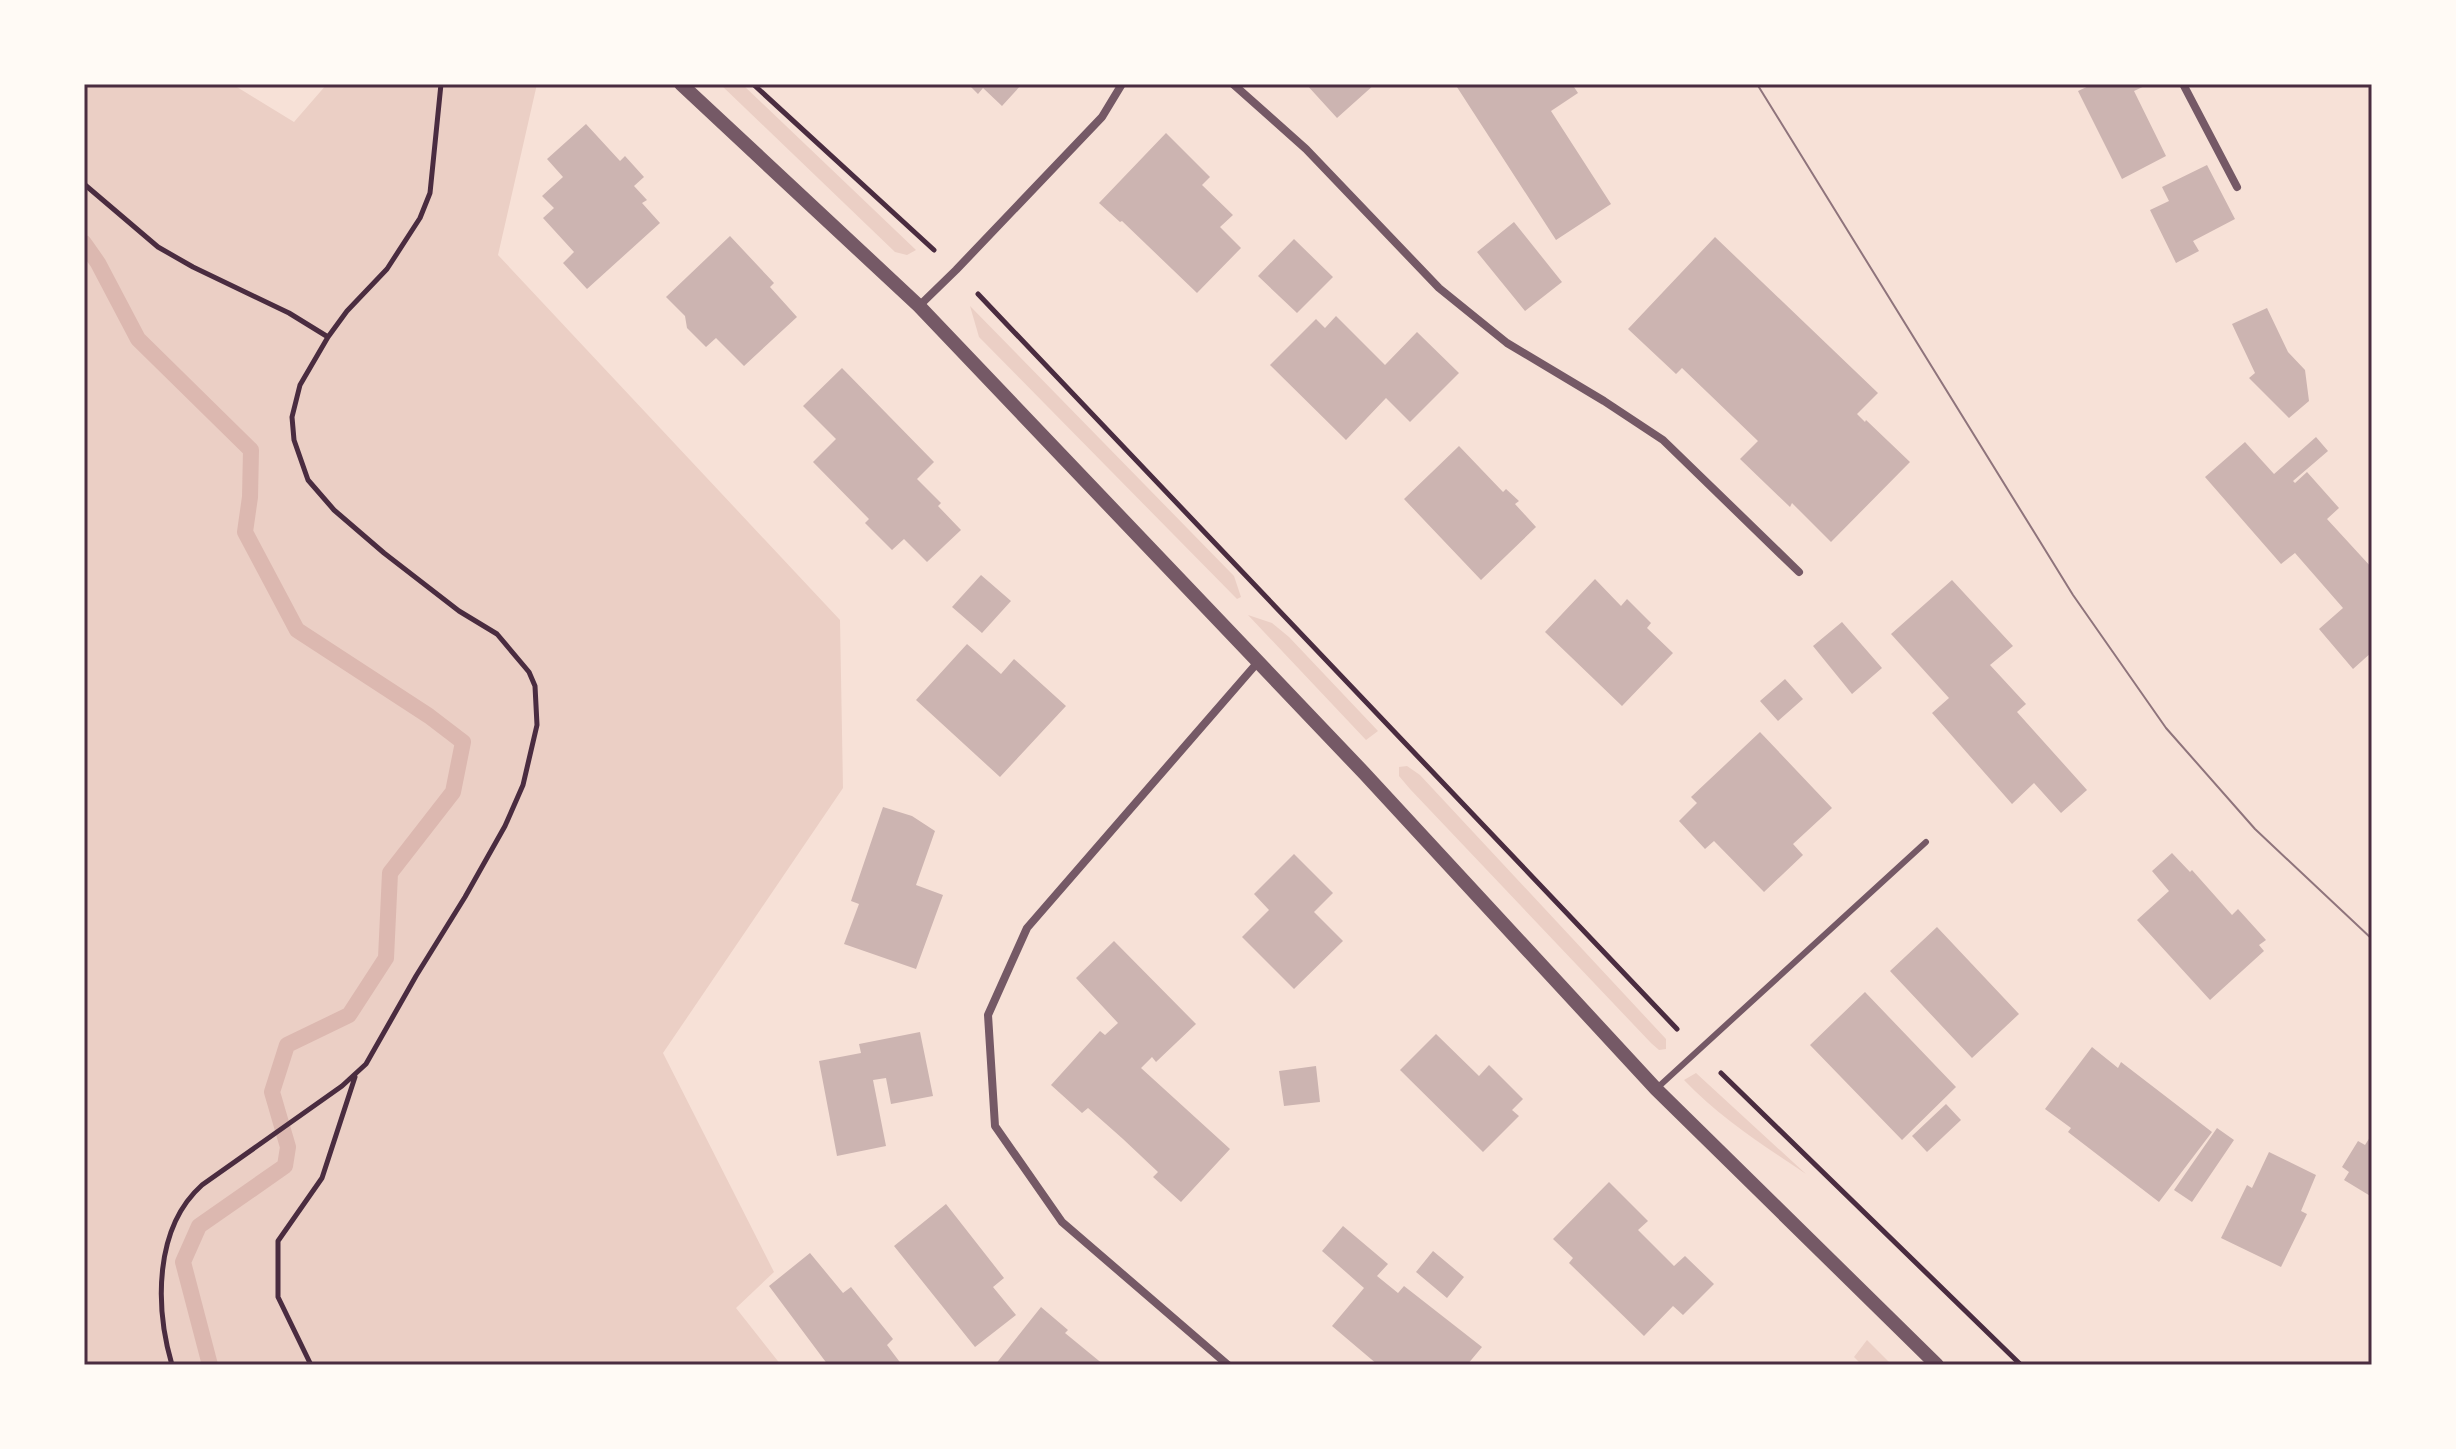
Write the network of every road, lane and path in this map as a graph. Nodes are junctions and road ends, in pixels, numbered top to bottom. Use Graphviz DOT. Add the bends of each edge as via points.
graph roads {
  1 [pos="441,84"];
  2 [pos="681,84"];
  3 [pos="753,84"];
  4 [pos="1122,84"];
  5 [pos="1233,84"];
  6 [pos="2183,84"];
  7 [pos="84,184"];
  8 [pos="2237,187"];
  9 [pos="956,270"];
  10 [pos="919,306"];
  11 [pos="328,337"];
  12 [pos="1799,572"];
  13 [pos="1258,662"];
  14 [pos="1926,842"];
  15 [pos="1698,1051"];
  16 [pos="356,1076"];
  17 [pos="1656,1089"];
  18 [pos="172,1365"];
  19 [pos="311,1365"];
  20 [pos="1228,1365"];
  21 [pos="1937,1365"];
  22 [pos="2021,1365"];
  1 -- 11 [label="path" via="430,193 420,218 387,269"];
  2 -- 10 [label="street"];
  3 -- 9 [label="path"];
  4 -- 9 [label="street" via="1102,117"];
  5 -- 12 [label="street" via="1306,149 1439,288 1507,343 1663,440"];
  6 -- 8 [label="street"];
  7 -- 11 [label="path" via="158,247"];
  9 -- 10 [label="street"];
  9 -- 15 [label="path"];
  10 -- 13 [label="street"];
  11 -- 16 [label="path" via="300,385 292,417 308,480 384,553 497,634 529,672 537,725 523,785 505,826"];
  13 -- 17 [label="street"];
  13 -- 20 [label="street" via="1027,928 988,1015 995,1126 1062,1222"];
  14 -- 15 [label="lane"];
  15 -- 17 [label="lane"];
  15 -- 22 [label="path"];
  16 -- 18 [label="path" via="202,1185 179,1211 167,1241 162,1288 162,1320"];
  16 -- 19 [label="path" via="322,1178 278,1241 278,1297"];
  17 -- 21 [label="street"];
}
